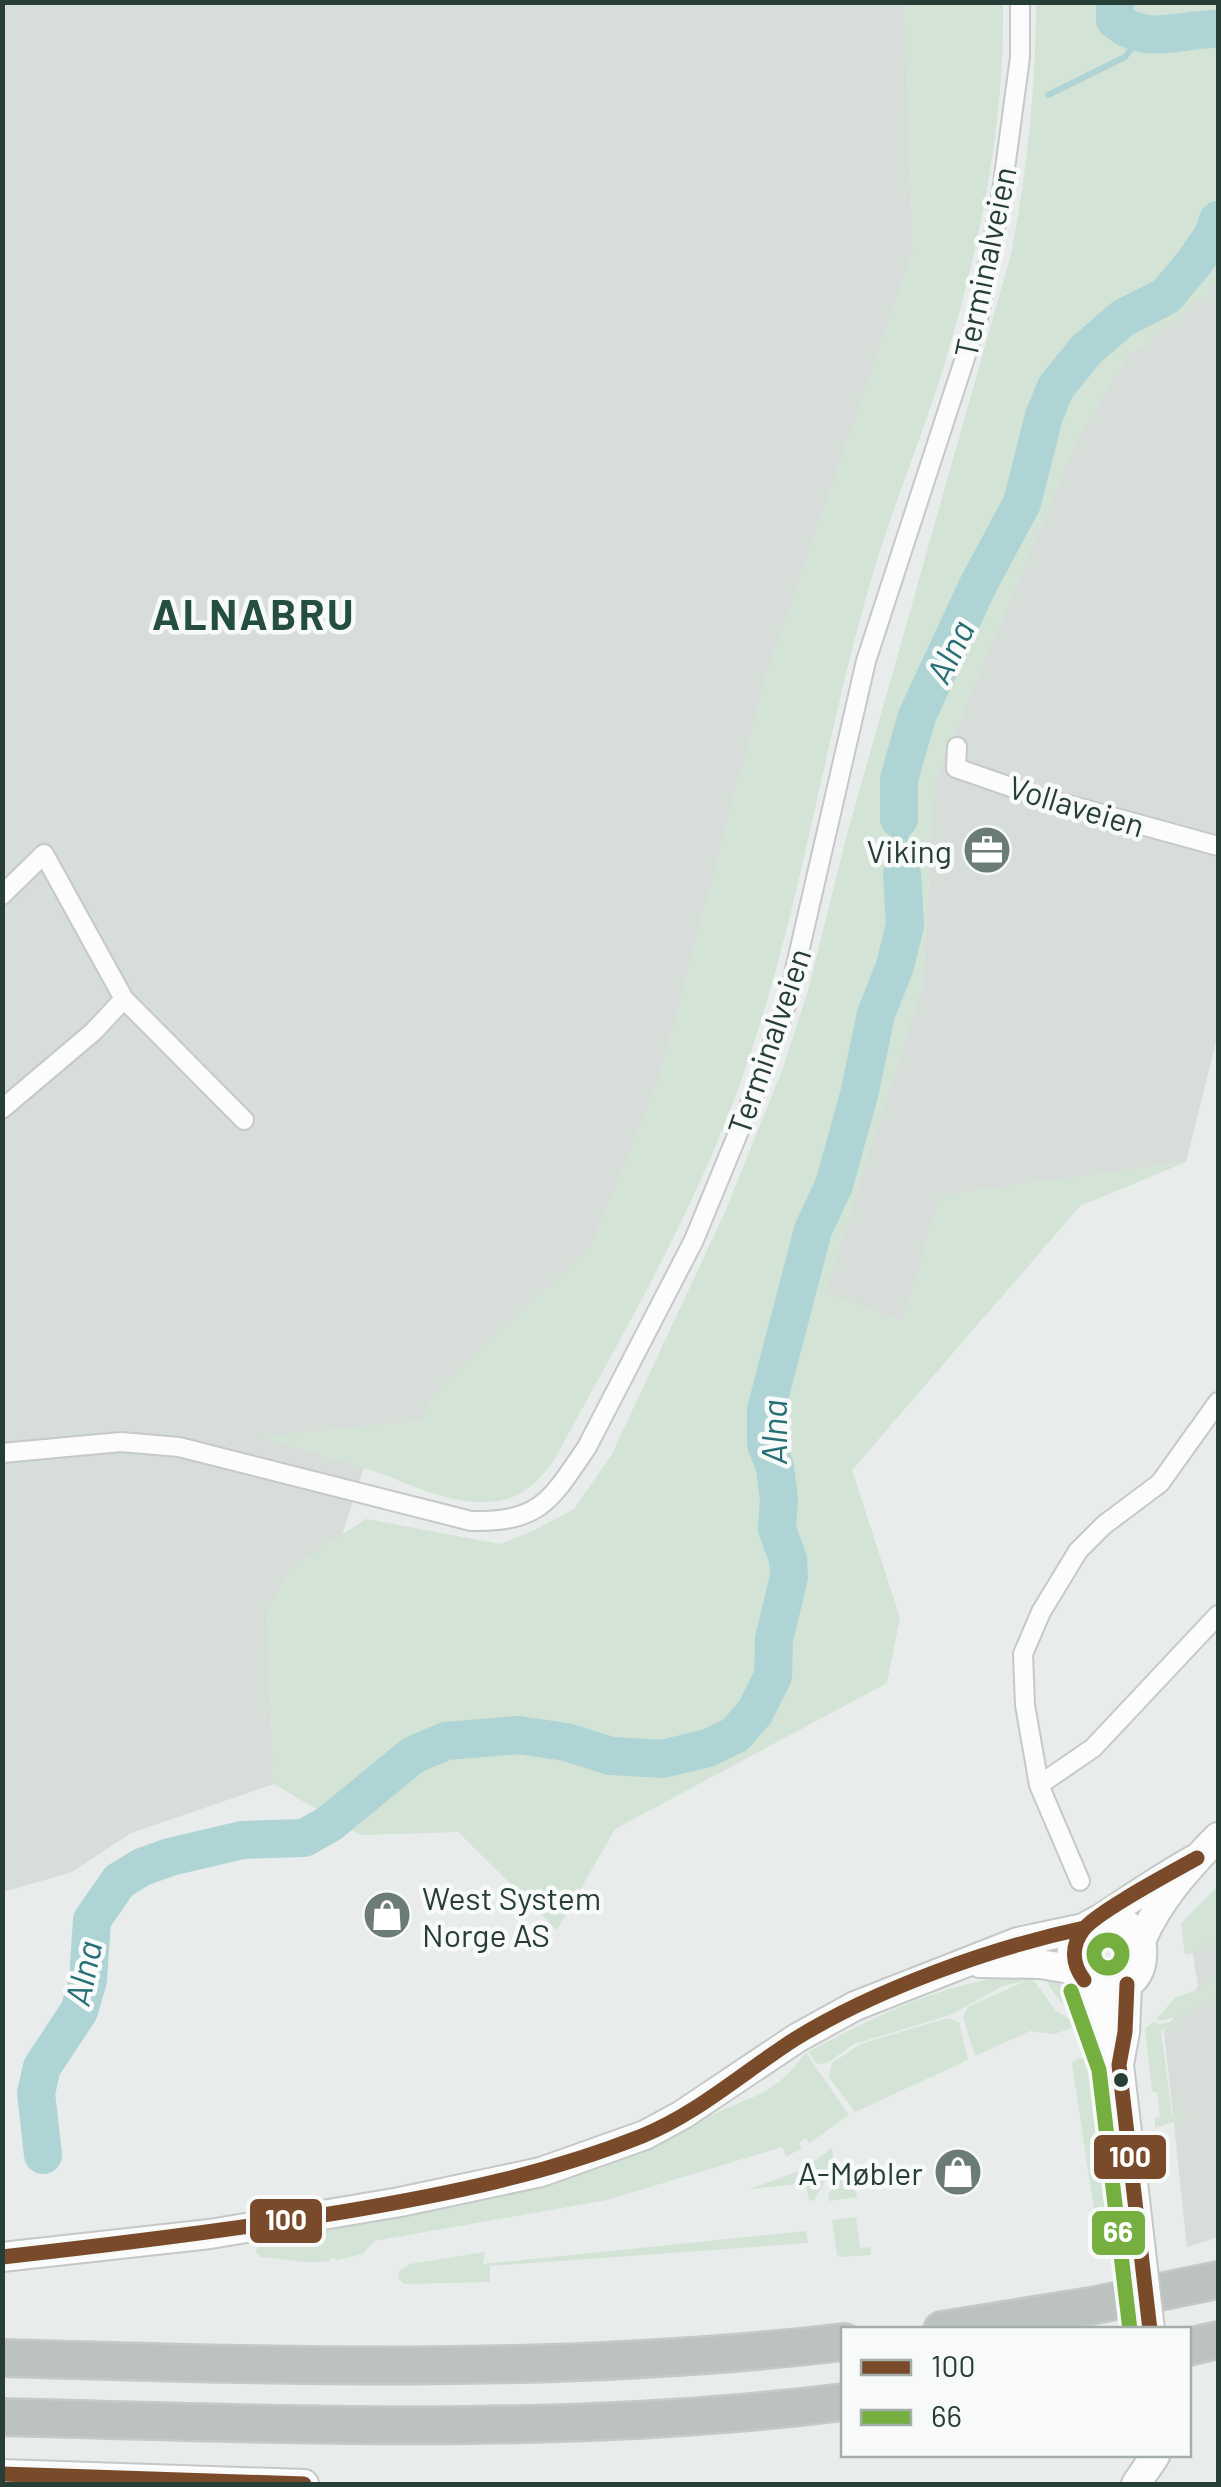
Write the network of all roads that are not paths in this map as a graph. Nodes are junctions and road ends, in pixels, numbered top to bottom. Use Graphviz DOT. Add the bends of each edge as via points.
graph roads {
  1 [pos="1020,2"];
  2 [pos="957,747"];
  3 [pos="1218,846"];
  4 [pos="2,895"];
  5 [pos="124,999"];
  6 [pos="2,1109"];
  7 [pos="244,1120"];
  8 [pos="1218,1402"];
  9 [pos="2,1453"];
  10 [pos="1218,1614"];
  11 [pos="1040,1784"];
  12 [pos="1218,1837"];
  13 [pos="1197,1858"];
  14 [pos="1080,1881"];
  15 [pos="1092,1924"];
  16 [pos="1141,1941"];
  17 [pos="968,1962"];
  18 [pos="1083,1977"];
  19 [pos="1127,1984"];
  20 [pos="1118,2065"];
  21 [pos="2,2258"];
  22 [pos="1218,2259"];
  23 [pos="1218,2280"];
  24 [pos="1149,2312"];
  25 [pos="976,2327"];
  26 [pos="1218,2340"];
  27 [pos="841,2342"];
  28 [pos="1191,2346"];
  29 [pos="2,2358"];
  30 [pos="841,2402"];
  31 [pos="2,2417"];
  32 [pos="1154,2457"];
  33 [pos="1155,2457"];
  34 [pos="2,2474"];
  35 [pos="304,2484"];
  36 [pos="1136,2484"];
  37 [pos="1159,2484"];
  1 -- 9 [label="street, Terminalveien" via="1020,57 979,315 866,661 788,1000 694,1240 566,1477 537,1510 506,1522 471,1521 179,1447 121,1442"];
  2 -- 3 [label="street, Vollaveien" via="956,768"];
  4 -- 5 [label="street" via="44,854"];
  5 -- 6 [label="street"];
  5 -- 7 [label="street"];
  8 -- 11 [label="street" via="1160,1484 1078,1551 1041,1612 1023,1654"];
  10 -- 11 [label="street" via="1092,1748"];
  11 -- 14 [label="street"];
  12 -- 13 [label="main road"];
  13 -- 15 [label="main road"];
  13 -- 16 [label="main road"];
  15 -- 16 [label="main road" via="1110,1918 1129,1925"];
  15 -- 17 [label="main road"];
  15 -- 18 [label="main road" via="1072,1952"];
  16 -- 19 [label="main road" via="1140,1970"];
  17 -- 18 [label="main road" via="1040,1964"];
  17 -- 21 [label="main road" via="828,2020 645,2135 541,2172 210,2234"];
  18 -- 19 [label="main road" via="1112,1989"];
  18 -- 20 [label="main road"];
  19 -- 20 [label="main road"];
  20 -- 24 [label="main road, bridge"];
  22 -- 24 [label="highway"];
  23 -- 24 [label="highway"];
  24 -- 25 [label="highway"];
  26 -- 28 [label="highway"];
  27 -- 29 [label="highway" via="462,2366"];
  30 -- 31 [label="highway" via="470,2424"];
  32 -- 36 [label="main road"];
  33 -- 37 [label="main road"];
  34 -- 35 [label="main road"];
}
